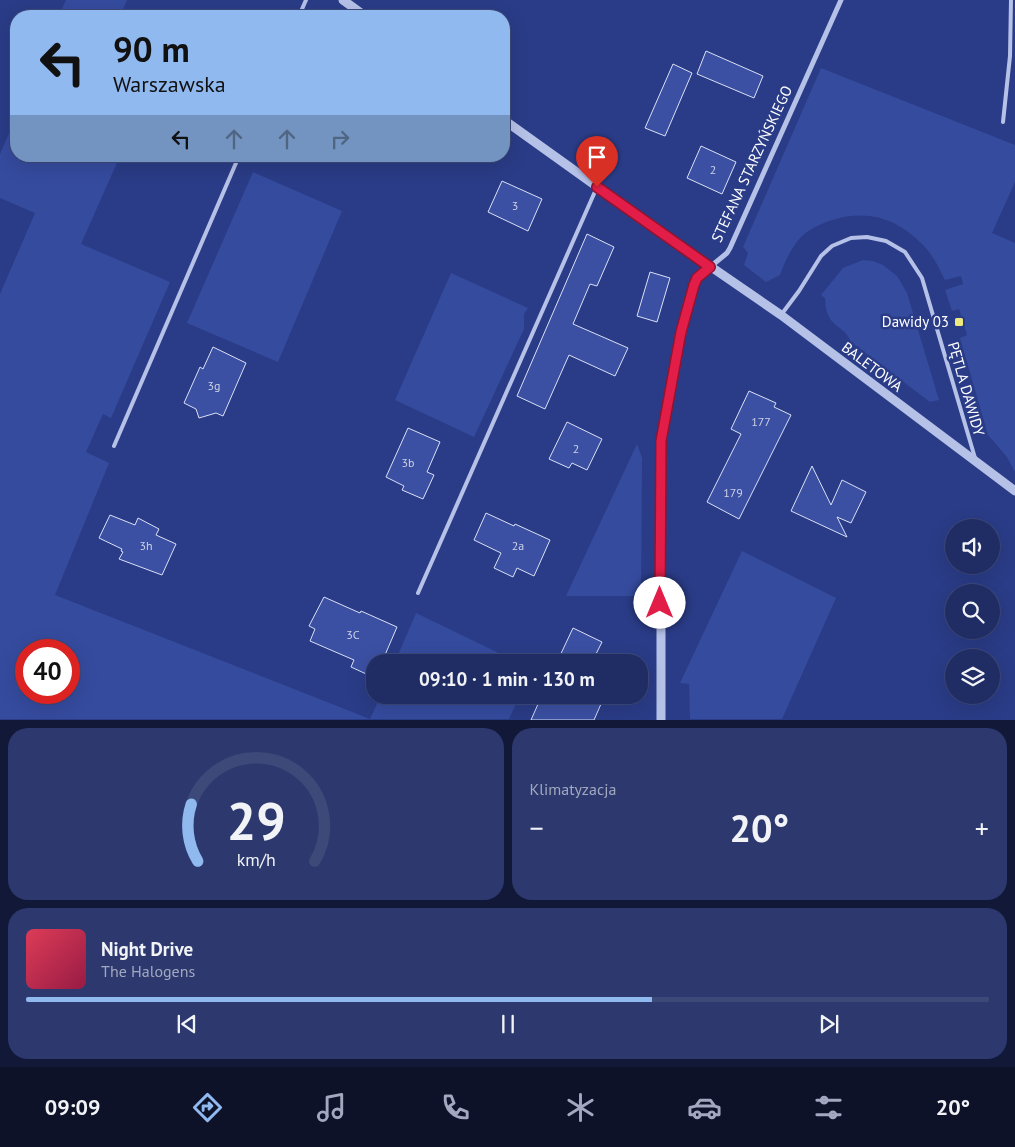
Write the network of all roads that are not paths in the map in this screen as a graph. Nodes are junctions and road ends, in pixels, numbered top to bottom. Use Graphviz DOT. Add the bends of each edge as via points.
graph roads {
  1 [pos="343,0"];
  2 [pos="841,0"];
  3 [pos="1011,0"];
  4 [pos="357,10"];
  5 [pos="1003,122"];
  6 [pos="510,124"];
  7 [pos="236,162"];
  8 [pos="597,187"];
  9 [pos="710,267"];
  10 [pos="781,315"];
  11 [pos="114,446"];
  12 [pos="976,463"];
  13 [pos="1015,491"];
  14 [pos="418,593"];
  15 [pos="661,720"];
  1 -- 4 [label="street"];
  2 -- 9 [label="street, STEFANA STARZYŃSKIEGO" via="730,248"];
  3 -- 5 [label="lane" via="1010,56"];
  6 -- 8 [label="street, BALETOWA"];
  7 -- 11 [label="lane"];
  8 -- 9 [label="street, BALETOWA"];
  8 -- 14 [label="lane"];
  9 -- 10 [label="street, BALETOWA"];
  9 -- 15 [label="street, STEFANA STARZYŃSKIEGO" via="697,278 688,305 661,441"];
  10 -- 12 [label="street, BALETOWA"];
  10 -- 12 [label="lane, PĘTLA DAWIDY" via="820,256 832,246 851,238 866,237 886,241 905,252 922,278"];
  12 -- 13 [label="street, BALETOWA"];
}
